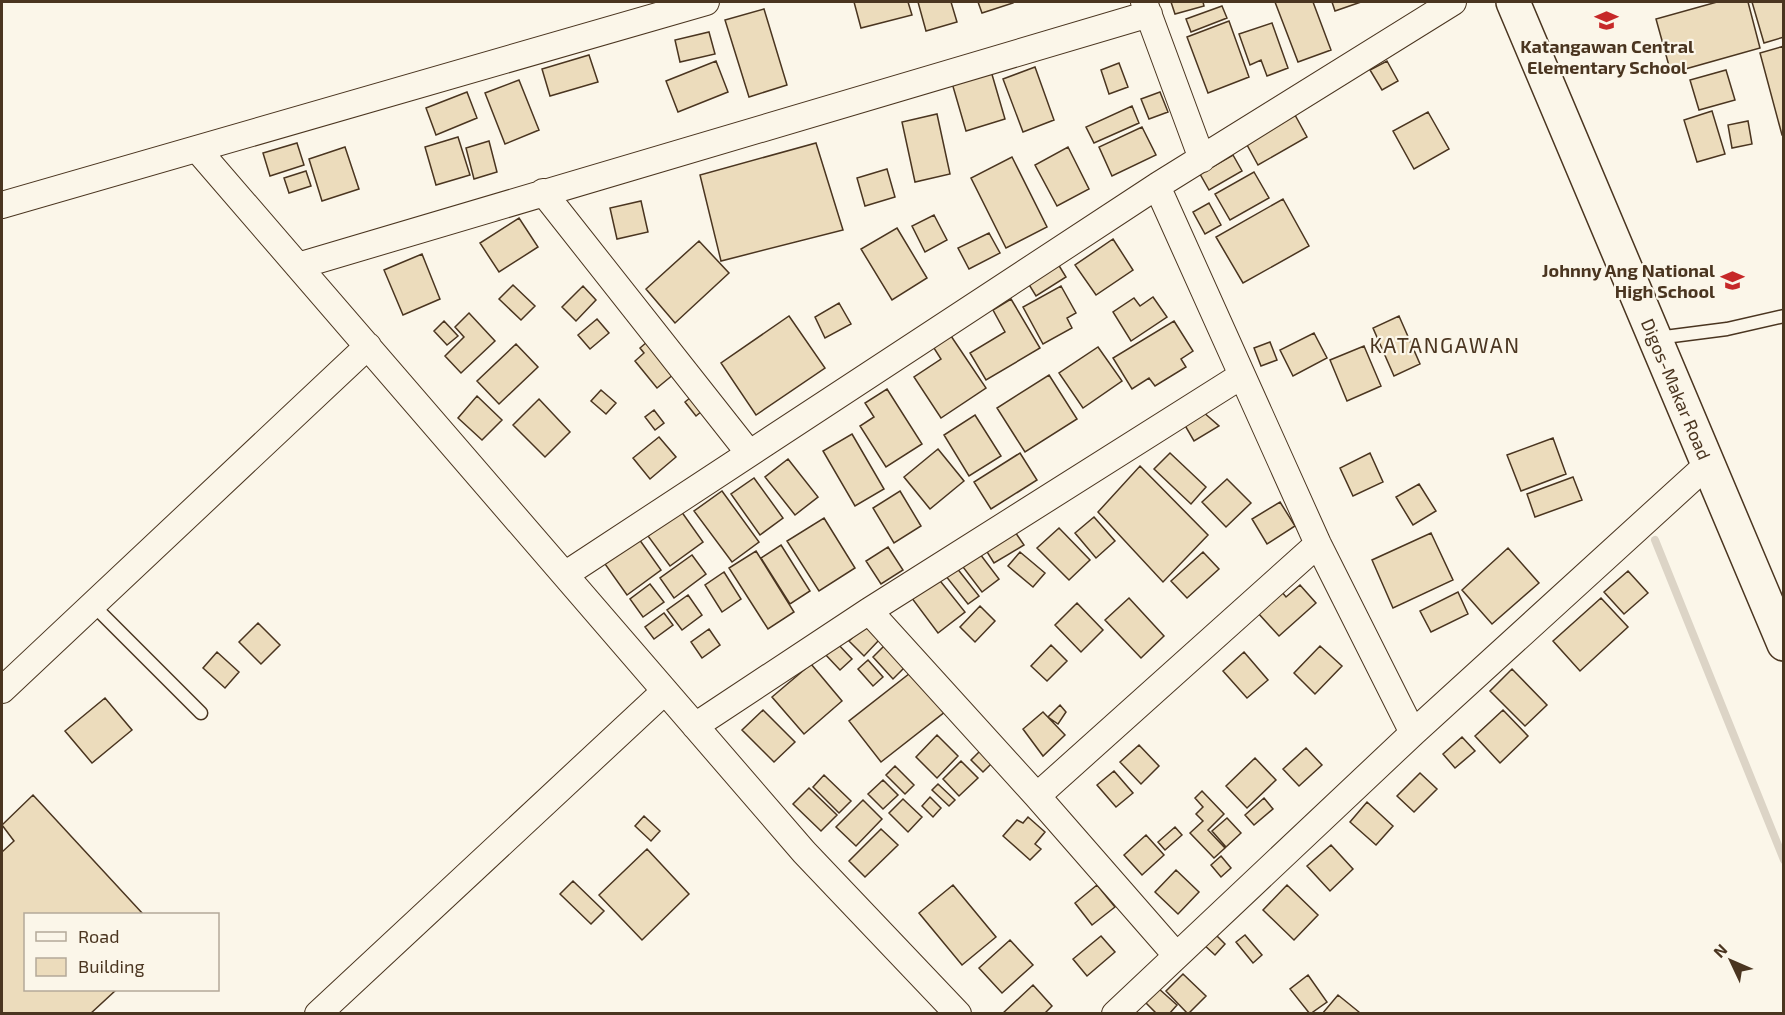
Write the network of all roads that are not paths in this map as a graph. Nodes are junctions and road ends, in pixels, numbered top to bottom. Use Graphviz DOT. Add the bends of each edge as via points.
graph roads {
  1 [pos="706,2"];
  2 [pos="1453,2"];
  3 [pos="1513,2"];
  4 [pos="1147,8"];
  5 [pos="197,149"];
  6 [pos="1202,159"];
  7 [pos="1157,186"];
  8 [pos="543,192"];
  9 [pos="2,205"];
  10 [pos="298,266"];
  11 [pos="1784,304"];
  12 [pos="1780,316"];
  13 [pos="1653,339"];
  14 [pos="368,346"];
  15 [pos="1241,376"];
  16 [pos="750,453"];
  17 [pos="1707,465"];
  18 [pos="1318,544"];
  19 [pos="566,574"];
  20 [pos="92,604"];
  21 [pos="869,611"];
  22 [pos="1784,644"];
  23 [pos="2,690"];
  24 [pos="665,691"];
  25 [pos="201,713"];
  26 [pos="695,726"];
  27 [pos="1413,734"];
  28 [pos="1037,796"];
  29 [pos="1176,955"];
  30 [pos="318,1014"];
  31 [pos="957,1014"];
  32 [pos="1115,1014"];
  1 -- 5 [label="street"];
  2 -- 6 [label="street"];
  3 -- 13 [label="highway, Digos-Makar Road"];
  4 -- 6 [label="street"];
  4 -- 8 [label="street"];
  5 -- 9 [label="street"];
  5 -- 10 [label="street"];
  6 -- 7 [label="street"];
  7 -- 15 [label="street"];
  7 -- 16 [label="street"];
  8 -- 10 [label="street"];
  8 -- 16 [label="street"];
  10 -- 14 [label="street"];
  11 -- 12 [label="lane"];
  12 -- 13 [label="lane" via="1727,329"];
  13 -- 17 [label="highway, Digos-Makar Road"];
  14 -- 19 [label="street"];
  14 -- 20 [label="street"];
  15 -- 18 [label="street"];
  15 -- 21 [label="street"];
  16 -- 19 [label="street"];
  17 -- 22 [label="highway, Digos-Makar Road"];
  17 -- 27 [label="street"];
  18 -- 27 [label="street"];
  18 -- 28 [label="street"];
  19 -- 24 [label="street"];
  20 -- 23 [label="street"];
  20 -- 25 [label="lane"];
  21 -- 26 [label="street"];
  21 -- 28 [label="street"];
  24 -- 26 [label="street"];
  24 -- 30 [label="street"];
  26 -- 31 [label="street" via="804,852"];
  27 -- 29 [label="street"];
  28 -- 29 [label="street"];
  29 -- 32 [label="street"];
}
